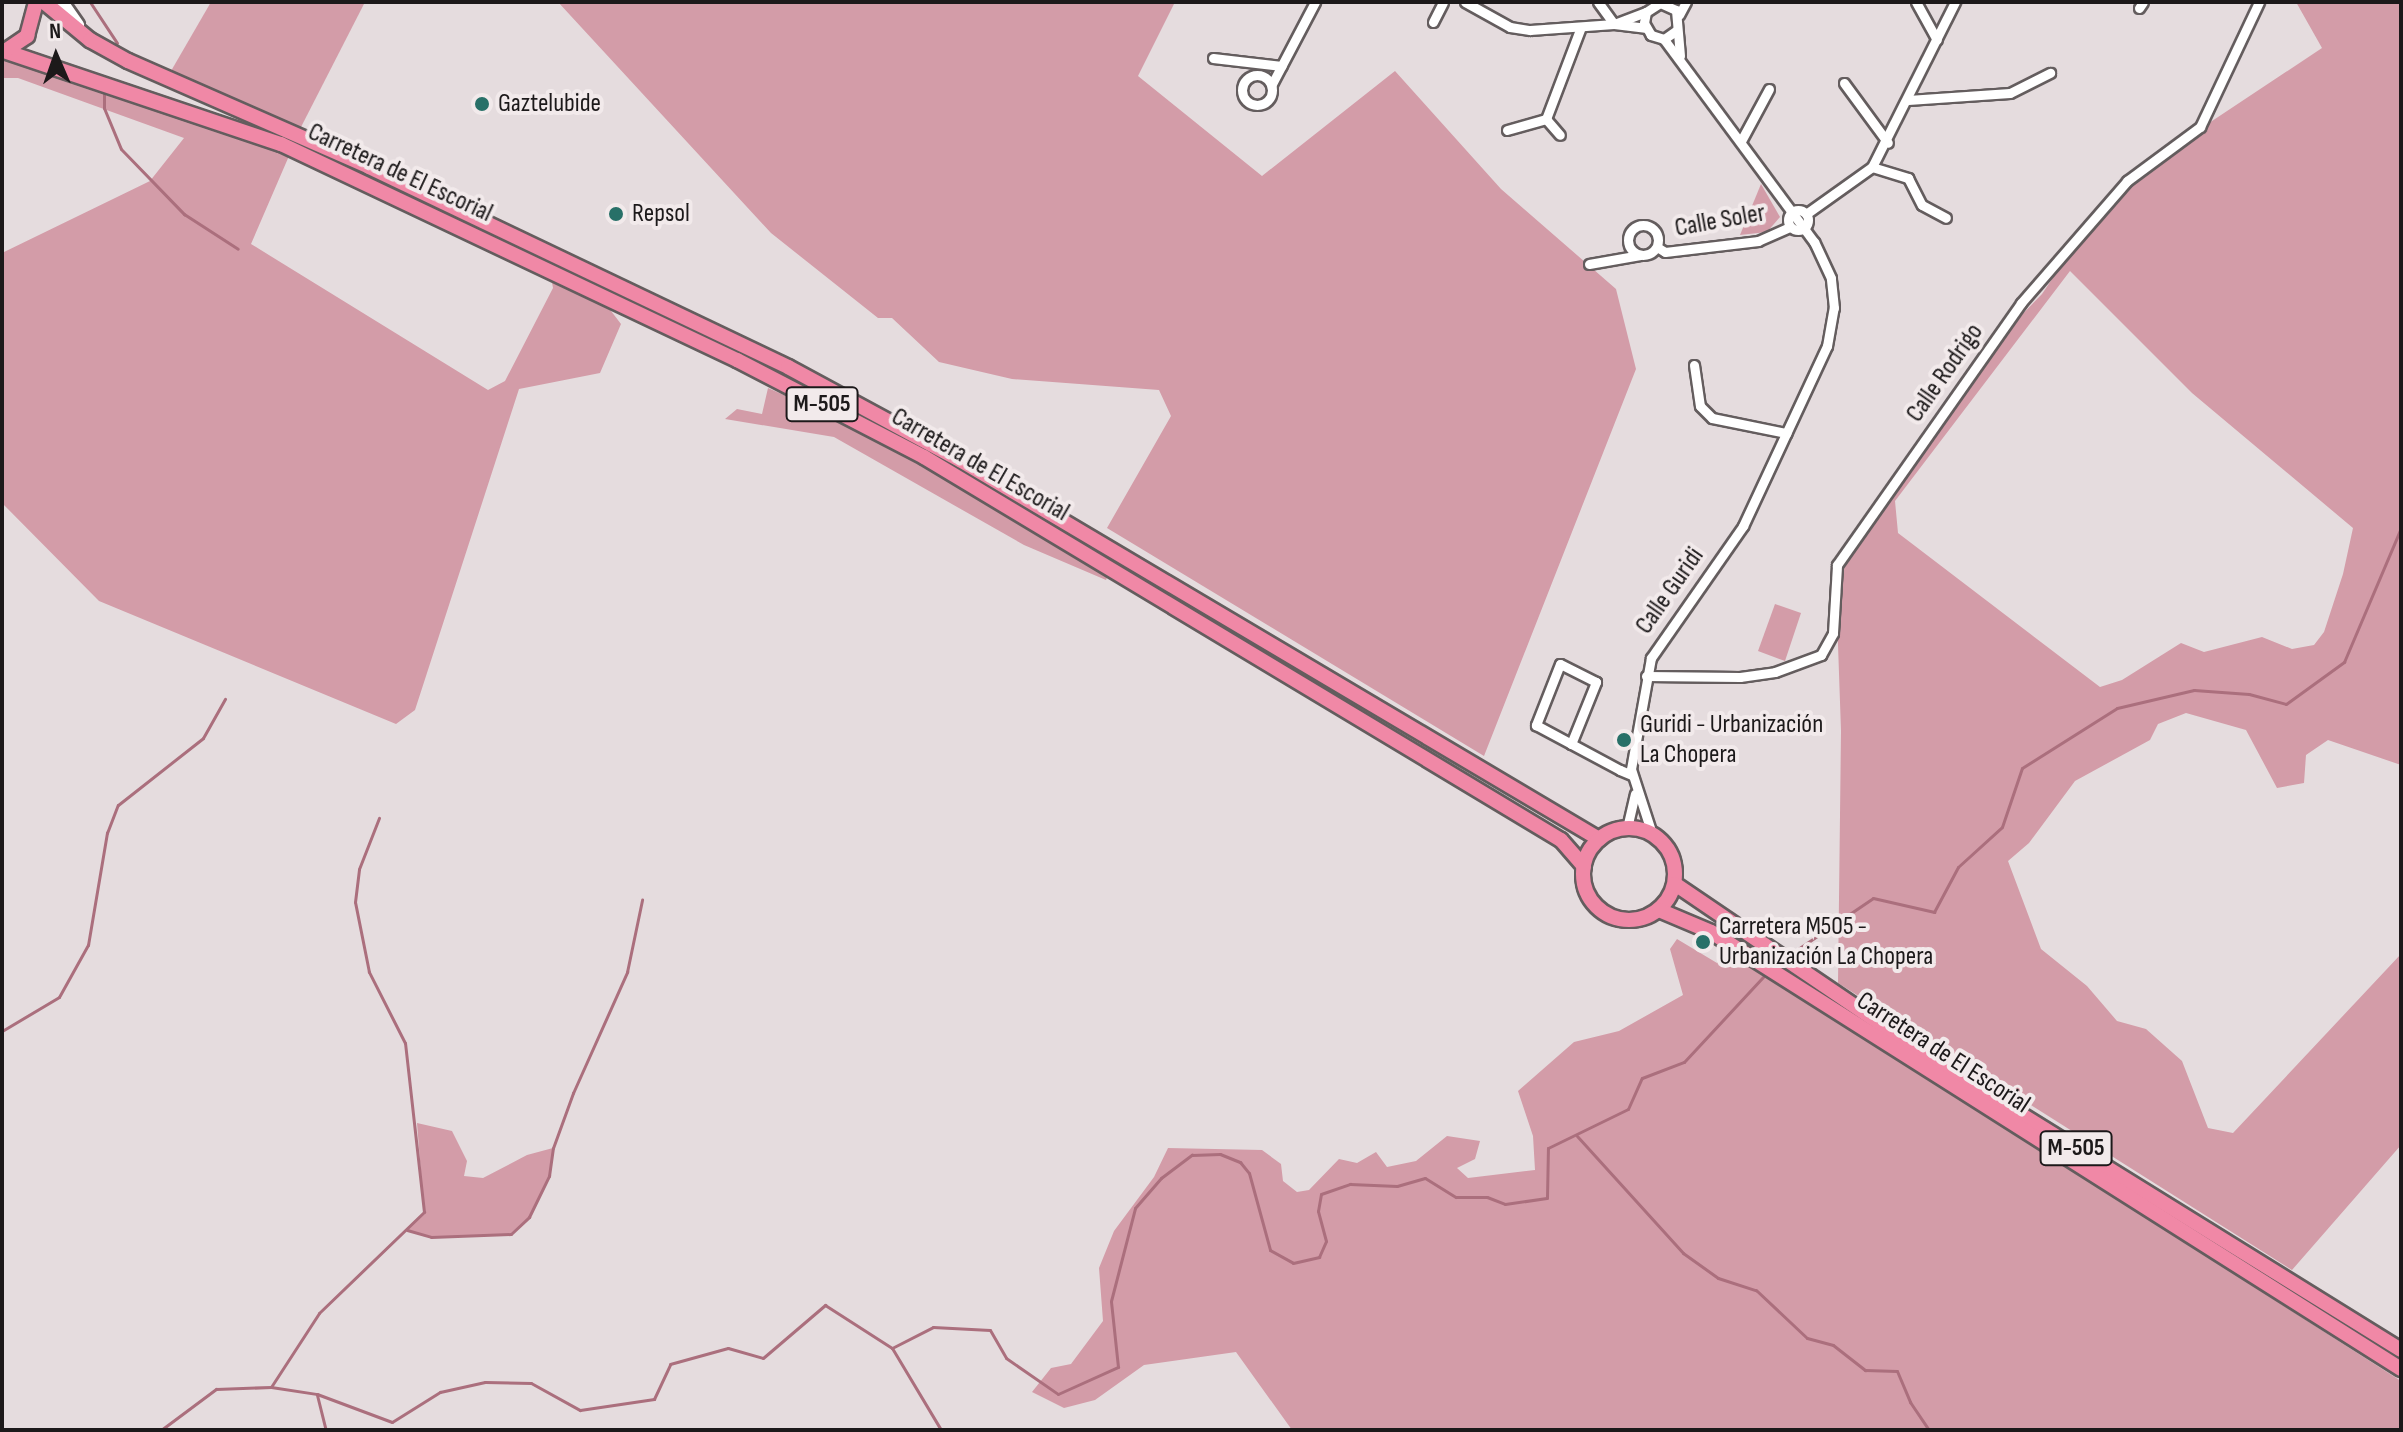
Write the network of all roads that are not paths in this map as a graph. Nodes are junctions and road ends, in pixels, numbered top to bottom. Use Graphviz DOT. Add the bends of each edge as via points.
graph roads {
  1 [pos="36,2"];
  2 [pos="44,2"];
  3 [pos="62,2"];
  4 [pos="1315,2"];
  5 [pos="1443,2"];
  6 [pos="1465,2"];
  7 [pos="1598,2"];
  8 [pos="1686,2"];
  9 [pos="1916,2"];
  10 [pos="1955,2"];
  11 [pos="2259,2"];
  12 [pos="1667,3"];
  13 [pos="1646,12"];
  14 [pos="1679,15"];
  15 [pos="1433,22"];
  16 [pos="1614,24"];
  17 [pos="1581,27"];
  18 [pos="1645,28"];
  19 [pos="1677,30"];
  20 [pos="1664,39"];
  21 [pos="90,40"];
  22 [pos="1937,40"];
  23 [pos="3,52"];
  24 [pos="1680,56"];
  25 [pos="1213,58"];
  26 [pos="1282,66"];
  27 [pos="2050,73"];
  28 [pos="1844,83"];
  29 [pos="1272,84"];
  30 [pos="1769,89"];
  31 [pos="1908,100"];
  32 [pos="1546,119"];
  33 [pos="1507,130"];
  34 [pos="1560,135"];
  35 [pos="1741,141"];
  36 [pos="1888,143"];
  37 [pos="1872,167"];
  38 [pos="1791,212"];
  39 [pos="1806,214"];
  40 [pos="1946,218"];
  41 [pos="1790,227"];
  42 [pos="1804,229"];
  43 [pos="1657,247"];
  44 [pos="1640,255"];
  45 [pos="1589,264"];
  46 [pos="1694,365"];
  47 [pos="1786,433"];
  48 [pos="1646,676"];
  49 [pos="1571,744"];
  50 [pos="1632,775"];
  51 [pos="1636,786"];
  52 [pos="1627,828"];
  53 [pos="1652,834"];
  54 [pos="1599,839"];
  55 [pos="1584,866"];
  56 [pos="1675,884"];
  57 [pos="1659,910"];
  58 [pos="2233,1265"];
  59 [pos="2401,1350"];
  60 [pos="2401,1369"];
  61 [pos="2401,1381"];
  1 -- 23 [label="highway, M-505" via="27,36"];
  2 -- 21 [label="highway, Carretera de El Escorial / M-505"];
  3 -- 21 [label="main road"];
  4 -- 26 [label="street"];
  5 -- 15 [label="street"];
  6 -- 17 [label="street" via="1510,27"];
  7 -- 16 [label="street"];
  8 -- 14 [label="street"];
  9 -- 22 [label="street"];
  10 -- 22 [label="street"];
  11 -- 48 [label="street, Calle Rodrigo" via="2200,127 2127,181 2021,303 1837,565 1833,633 1821,655 1775,672 1740,677"];
  12 -- 13 [label="street"];
  12 -- 14 [label="street"];
  13 -- 16 [label="street"];
  13 -- 18 [label="street"];
  14 -- 19 [label="street"];
  16 -- 17 [label="street"];
  16 -- 18 [label="street"];
  17 -- 32 [label="street"];
  18 -- 20 [label="street"];
  19 -- 20 [label="street"];
  19 -- 24 [label="street, Calle Guridi"];
  20 -- 24 [label="street, Calle Guridi"];
  21 -- 54 [label="highway, Carretera de El Escorial / M-505" via="788,367 960,460"];
  22 -- 31 [label="street"];
  23 -- 55 [label="highway, Carretera de El Escorial / M-505" via="281,144 764,374 924,457 1561,840"];
  24 -- 35 [label="street, Calle Guridi"];
  25 -- 26 [label="street"];
  26 -- 29 [label="street"];
  27 -- 31 [label="street" via="2010,93"];
  28 -- 36 [label="street"];
  30 -- 35 [label="street"];
  31 -- 36 [label="street"];
  32 -- 33 [label="street"];
  32 -- 34 [label="street"];
  35 -- 38 [label="street, Calle Guridi"];
  36 -- 37 [label="street"];
  37 -- 39 [label="street"];
  37 -- 40 [label="street" via="1908,178 1922,205"];
  38 -- 39 [label="street"];
  38 -- 41 [label="street"];
  38 -- 42 [label="street, Calle Guridi"];
  39 -- 42 [label="street"];
  41 -- 42 [label="street"];
  41 -- 43 [label="street, Calle Soler" via="1758,241 1665,252"];
  42 -- 47 [label="street, Calle Guridi" via="1823,258 1834,308 1827,346"];
  43 -- 44 [label="street, Calle Soler"];
  43 -- 44 [label="street, Calle Soler" via="1658,236 1651,227 1634,228 1628,243"];
  44 -- 45 [label="street, Calle Soler"];
  46 -- 47 [label="street" via="1700,406 1712,418"];
  47 -- 48 [label="street, Calle Guridi" via="1743,526 1672,622"];
  48 -- 50 [label="street, Calle Guridi"];
  49 -- 49 [label="street" via="1536,725 1560,664 1596,682"];
  49 -- 50 [label="street"];
  50 -- 51 [label="street, Calle Guridi"];
  51 -- 52 [label="street"];
  51 -- 53 [label="street, Calle Guridi"];
  52 -- 53 [label="highway"];
  52 -- 54 [label="highway"];
  53 -- 56 [label="highway" via="1672,855"];
  54 -- 55 [label="highway"];
  55 -- 57 [label="highway, M-505" via="1583,882 1599,910 1629,921"];
  56 -- 57 [label="highway"];
  56 -- 59 [label="highway, Carretera de El Escorial / M-505" via="1946,1068"];
  57 -- 58 [label="highway, Carretera de El Escorial / M-505" via="1711,932"];
  58 -- 60 [label="highway, Carretera de El Escorial / M-505"];
  58 -- 61 [label="highway"];
}
